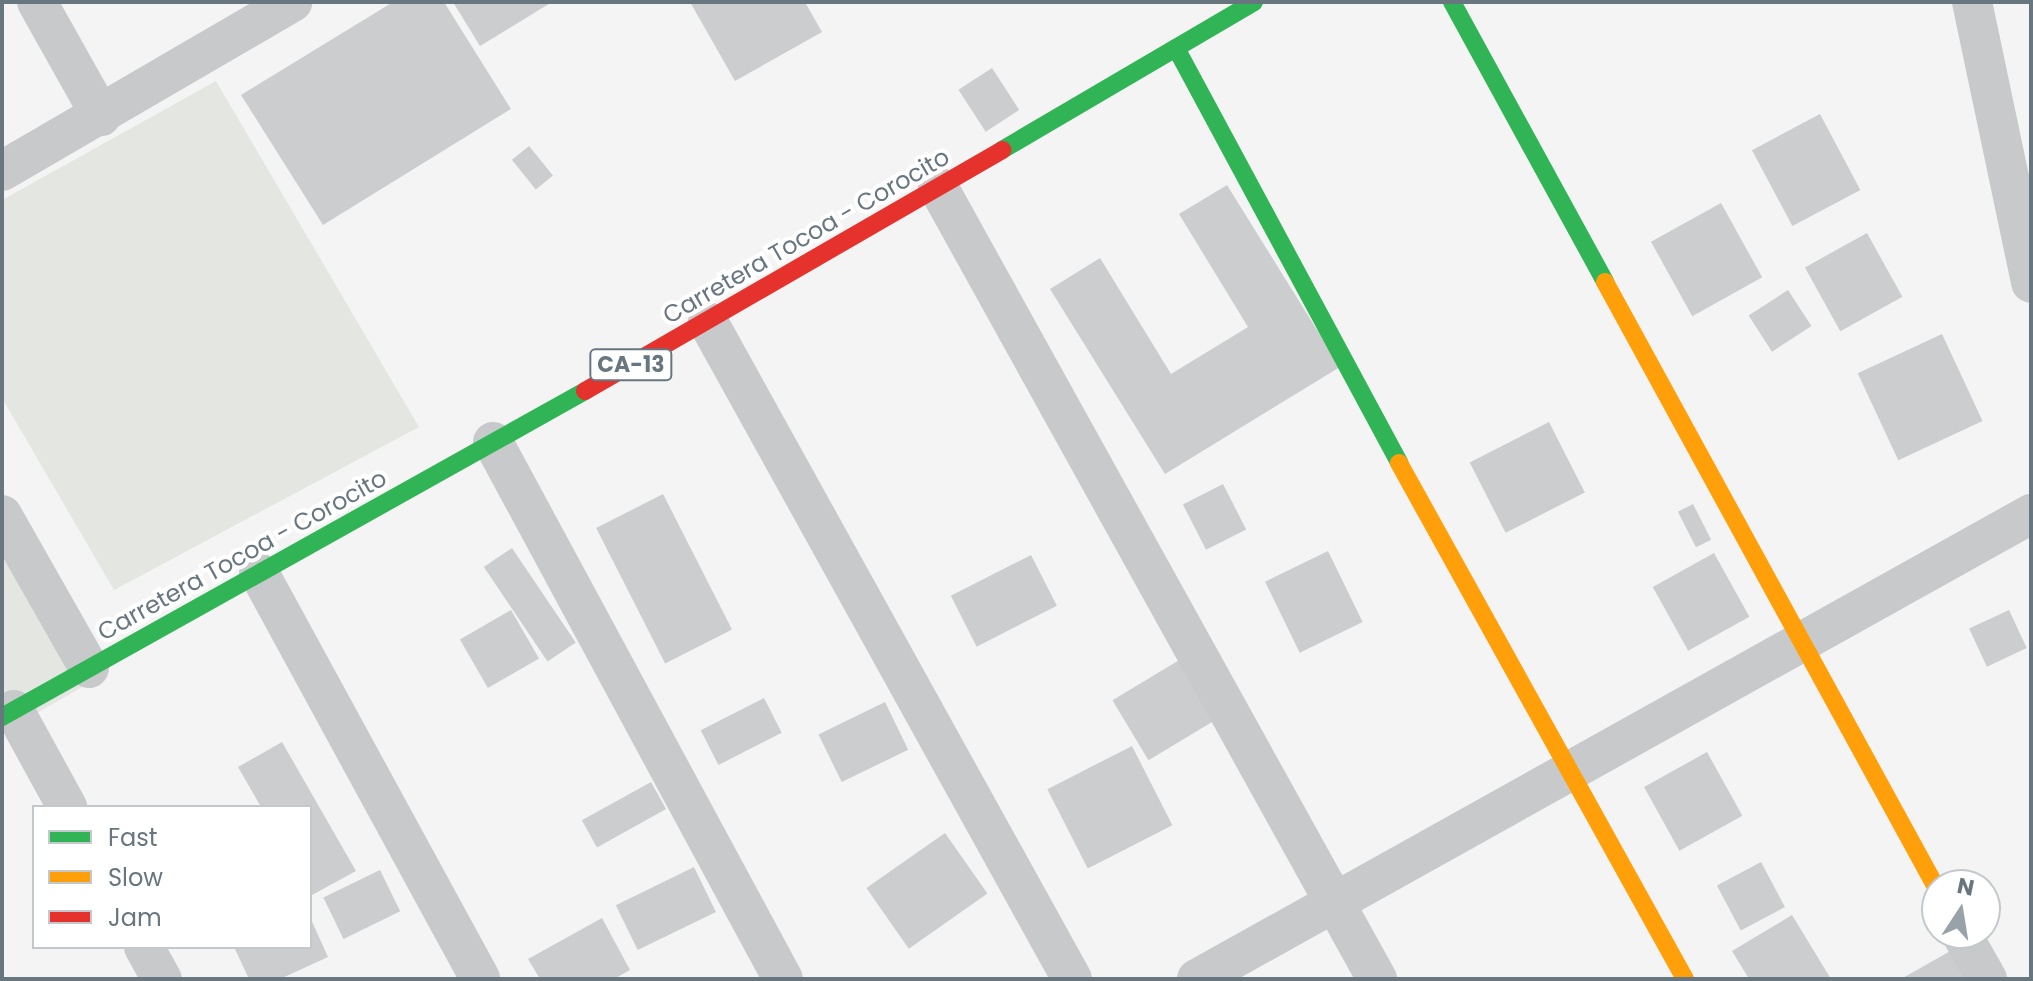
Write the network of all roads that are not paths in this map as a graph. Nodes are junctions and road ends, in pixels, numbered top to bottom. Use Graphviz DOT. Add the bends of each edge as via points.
graph roads {
  1 [pos="37,2"];
  2 [pos="292,2"];
  3 [pos="1254,2"];
  4 [pos="1452,2"];
  5 [pos="1972,2"];
  6 [pos="1176,48"];
  7 [pos="101,116"];
  8 [pos="2,171"];
  9 [pos="938,187"];
  10 [pos="2031,283"];
  11 [pos="708,322"];
  12 [pos="493,442"];
  13 [pos="2031,514"];
  14 [pos="2,515"];
  15 [pos="259,573"];
  16 [pos="1798,643"];
  17 [pos="89,668"];
  18 [pos="8,714"];
  19 [pos="1565,772"];
  20 [pos="66,805"];
  21 [pos="1926,869"];
  22 [pos="1334,902"];
  23 [pos="145,949"];
  24 [pos="1970,949"];
  25 [pos="162,979"];
  26 [pos="480,979"];
  27 [pos="783,979"];
  28 [pos="1072,979"];
  29 [pos="1197,979"];
  30 [pos="1377,979"];
  31 [pos="1685,979"];
  32 [pos="1987,979"];
  1 -- 7 [label="street"];
  2 -- 7 [label="street"];
  3 -- 6 [label="street, Carretera Tocoa - Corocito / CA-13"];
  4 -- 16 [label="street"];
  5 -- 10 [label="street"];
  6 -- 9 [label="street, Carretera Tocoa - Corocito / CA-13"];
  6 -- 19 [label="street"];
  7 -- 8 [label="street"];
  9 -- 11 [label="street, Carretera Tocoa - Corocito / CA-13"];
  9 -- 22 [label="street"];
  11 -- 12 [label="street, Carretera Tocoa - Corocito / CA-13"];
  11 -- 28 [label="street"];
  12 -- 15 [label="street, Carretera Tocoa - Corocito / CA-13"];
  12 -- 27 [label="street"];
  13 -- 16 [label="street"];
  14 -- 17 [label="street"];
  15 -- 17 [label="street, Carretera Tocoa - Corocito / CA-13"];
  15 -- 26 [label="street"];
  16 -- 19 [label="street"];
  16 -- 21 [label="street"];
  17 -- 18 [label="street, Carretera Tocoa - Corocito / CA-13"];
  18 -- 20 [label="street"];
  19 -- 22 [label="street"];
  19 -- 31 [label="street"];
  22 -- 29 [label="street"];
  22 -- 30 [label="street"];
  23 -- 25 [label="street"];
  24 -- 32 [label="street"];
}
